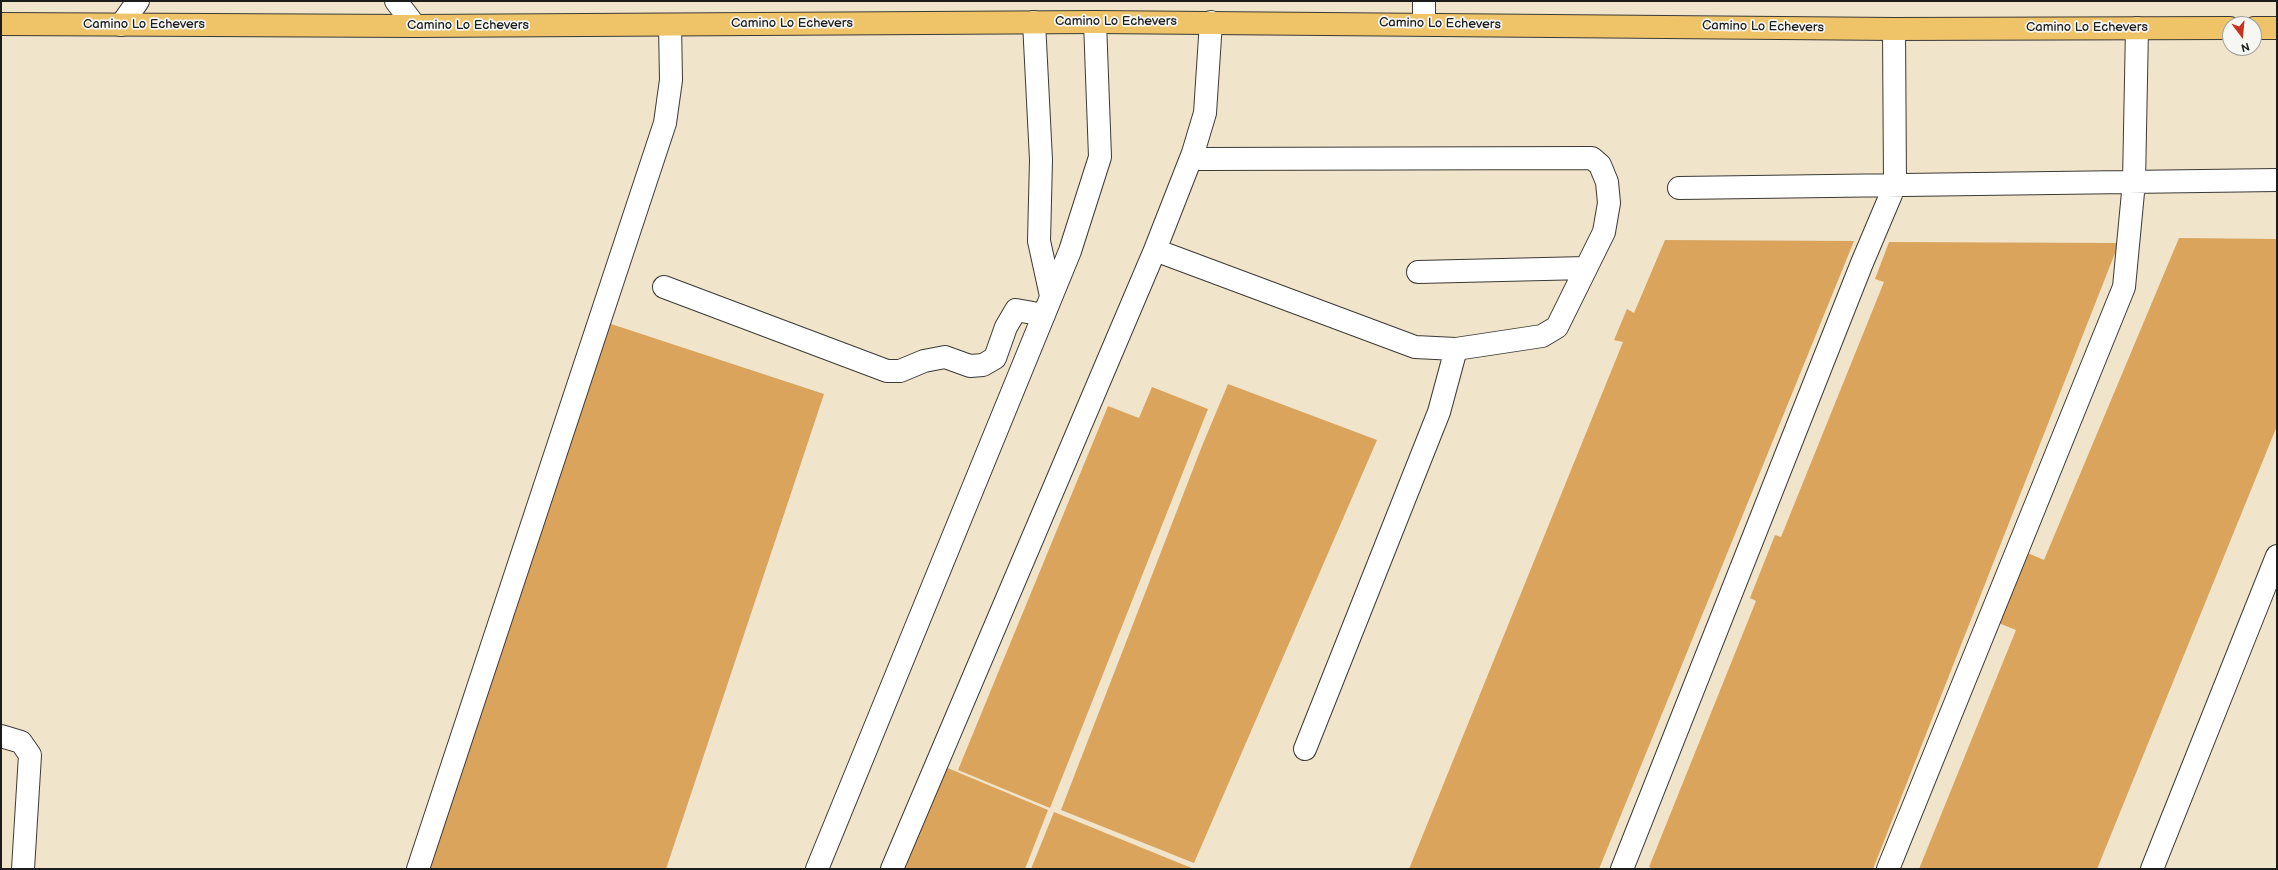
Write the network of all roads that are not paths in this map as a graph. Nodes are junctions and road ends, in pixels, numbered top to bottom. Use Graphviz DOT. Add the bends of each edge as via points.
graph roads {
  1 [pos="138,1"];
  2 [pos="396,1"];
  3 [pos="1424,1"];
  4 [pos="1034,22"];
  5 [pos="1095,22"];
  6 [pos="1211,22"];
  7 [pos="1,24"];
  8 [pos="1424,24"];
  9 [pos="121,25"];
  10 [pos="670,25"];
  11 [pos="415,26"];
  12 [pos="2137,28"];
  13 [pos="2222,28"];
  14 [pos="2262,28"];
  15 [pos="2277,28"];
  16 [pos="1894,29"];
  17 [pos="1192,153"];
  18 [pos="2277,180"];
  19 [pos="2134,182"];
  20 [pos="1896,185"];
  21 [pos="1680,188"];
  22 [pos="1155,250"];
  23 [pos="1586,268"];
  24 [pos="1418,272"];
  25 [pos="664,287"];
  26 [pos="1048,306"];
  27 [pos="1456,349"];
  28 [pos="2277,556"];
  29 [pos="1,736"];
  30 [pos="1305,749"];
  31 [pos="22,869"];
  32 [pos="418,869"];
  33 [pos="817,869"];
  34 [pos="892,869"];
  35 [pos="1622,869"];
  36 [pos="1888,869"];
  37 [pos="2152,869"];
  1 -- 9 [label="lane"];
  2 -- 11 [label="lane"];
  3 -- 8 [label="lane"];
  4 -- 5 [label="main road, Camino Lo Echevers"];
  4 -- 10 [label="main road, Camino Lo Echevers"];
  4 -- 26 [label="lane" via="1041,160 1039,241"];
  5 -- 6 [label="main road, Camino Lo Echevers"];
  5 -- 26 [label="lane" via="1100,157 1070,251"];
  6 -- 8 [label="main road, Camino Lo Echevers"];
  6 -- 17 [label="lane" via="1205,113"];
  7 -- 9 [label="main road, Camino Lo Echevers"];
  8 -- 16 [label="main road, Camino Lo Echevers"];
  9 -- 11 [label="main road, Camino Lo Echevers"];
  10 -- 11 [label="main road, Camino Lo Echevers"];
  10 -- 32 [label="lane" via="671,80 665,123"];
  12 -- 13 [label="main road, Camino Lo Echevers"];
  12 -- 16 [label="main road, Camino Lo Echevers"];
  12 -- 19 [label="lane"];
  14 -- 15 [label="main road"];
  16 -- 20 [label="lane"];
  17 -- 22 [label="lane"];
  17 -- 23 [label="lane" via="1200,159 1592,158 1600,165 1607,182 1608,203 1604,232"];
  18 -- 19 [label="lane"];
  19 -- 20 [label="lane"];
  19 -- 36 [label="lane" via="2124,287"];
  20 -- 21 [label="lane"];
  20 -- 35 [label="lane" via="1859,270"];
  22 -- 27 [label="lane" via="1415,347"];
  22 -- 34 [label="lane"];
  23 -- 24 [label="lane"];
  23 -- 27 [label="lane" via="1557,326 1542,336"];
  25 -- 26 [label="lane" via="887,371 900,371 924,361 945,357 970,366 983,365 995,358 1006,327 1016,310"];
  26 -- 33 [label="lane"];
  27 -- 30 [label="lane" via="1439,412"];
  28 -- 37 [label="lane"];
  29 -- 31 [label="lane" via="22,742 30,755"];
}
